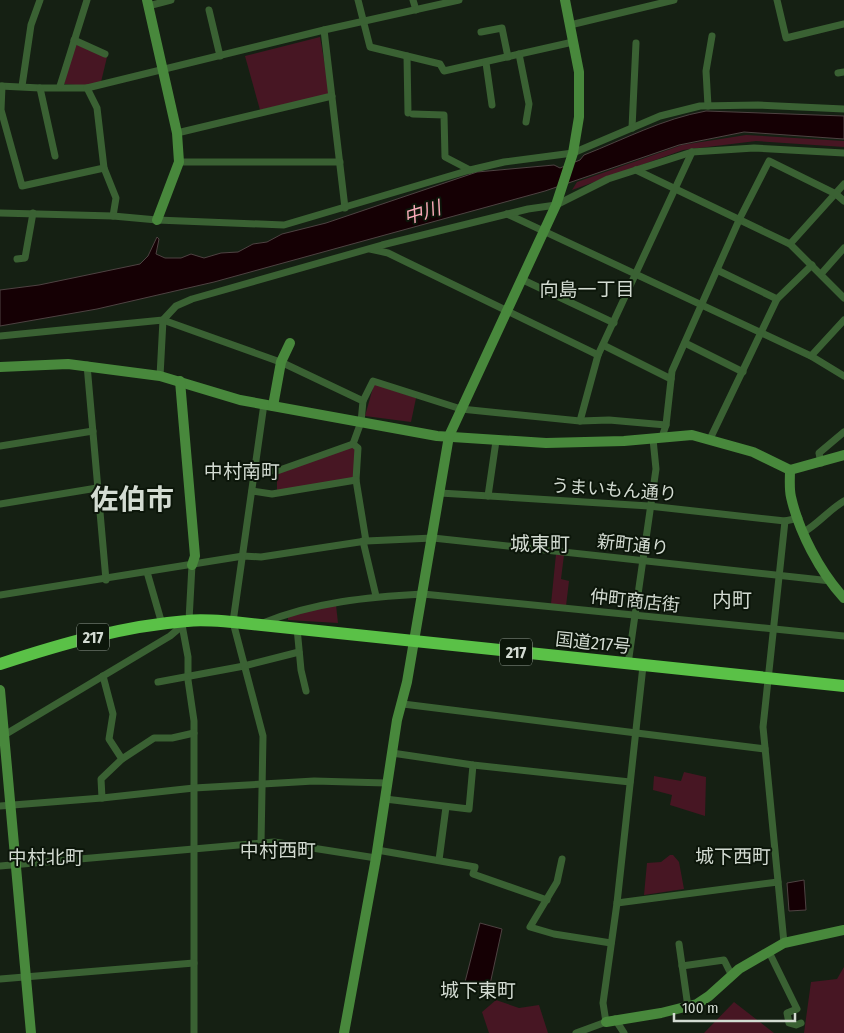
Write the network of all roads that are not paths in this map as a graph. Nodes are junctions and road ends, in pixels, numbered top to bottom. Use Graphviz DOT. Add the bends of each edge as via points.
graph roads {
  1 [pos="40,0"];
  2 [pos="87,0"];
  3 [pos="171,0"];
  4 [pos="358,0"];
  5 [pos="413,0"];
  6 [pos="459,0"];
  7 [pos="565,0"];
  8 [pos="674,0"];
  9 [pos="777,0"];
  10 [pos="148,3"];
  11 [pos="209,10"];
  12 [pos="416,10"];
  13 [pos="364,23"];
  14 [pos="570,24"];
  15 [pos="844,24"];
  16 [pos="324,30"];
  17 [pos="481,32"];
  18 [pos="712,36"];
  19 [pos="74,40"];
  20 [pos="573,42"];
  21 [pos="636,43"];
  22 [pos="105,54"];
  23 [pos="519,54"];
  24 [pos="220,56"];
  25 [pos="406,56"];
  26 [pos="508,57"];
  27 [pos="486,63"];
  28 [pos="164,70"];
  29 [pos="1,86"];
  30 [pos="22,86"];
  31 [pos="60,86"];
  32 [pos="40,88"];
  33 [pos="87,88"];
  34 [pos="332,96"];
  35 [pos="492,105"];
  36 [pos="708,106"];
  37 [pos="844,110"];
  38 [pos="526,122"];
  39 [pos="632,128"];
  40 [pos="177,133"];
  41 [pos="692,152"];
  42 [pos="844,153"];
  43 [pos="55,156"];
  44 [pos="572,156"];
  45 [pos="179,162"];
  46 [pos="340,162"];
  47 [pos="104,168"];
  48 [pos="470,170"];
  49 [pos="636,170"];
  50 [pos="844,184"];
  51 [pos="675,189"];
  52 [pos="836,194"];
  53 [pos="558,200"];
  54 [pos="844,202"];
  55 [pos="345,208"];
  56 [pos="0,213"];
  57 [pos="34,213"];
  58 [pos="507,214"];
  59 [pos="113,216"];
  60 [pos="740,218"];
  61 [pos="157,220"];
  62 [pos="543,232"];
  63 [pos="790,244"];
  64 [pos="844,248"];
  65 [pos="369,249"];
  66 [pos="17,259"];
  67 [pos="812,265"];
  68 [pos="717,270"];
  69 [pos="638,274"];
  70 [pos="820,274"];
  71 [pos="520,279"];
  72 [pos="844,298"];
  73 [pos="777,299"];
  74 [pos="702,305"];
  75 [pos="505,311"];
  76 [pos="163,320"];
  77 [pos="844,320"];
  78 [pos="614,323"];
  79 [pos="762,333"];
  80 [pos="0,336"];
  81 [pos="290,343"];
  82 [pos="685,343"];
  83 [pos="603,345"];
  84 [pos="598,355"];
  85 [pos="811,356"];
  86 [pos="281,362"];
  87 [pos="88,366"];
  88 [pos="0,367"];
  89 [pos="743,372"];
  90 [pos="160,376"];
  91 [pos="844,376"];
  92 [pos="671,379"];
  93 [pos="180,381"];
  94 [pos="363,401"];
  95 [pos="268,405"];
  96 [pos="461,409"];
  97 [pos="580,421"];
  98 [pos="361,422"];
  99 [pos="666,424"];
  100 [pos="93,431"];
  101 [pos="844,432"];
  102 [pos="449,436"];
  103 [pos="658,438"];
  104 [pos="710,439"];
  105 [pos="496,441"];
  106 [pos="353,444"];
  107 [pos="0,446"];
  108 [pos="844,455"];
  109 [pos="821,463"];
  110 [pos="255,470"];
  111 [pos="790,470"];
  112 [pos="356,480"];
  113 [pos="97,488"];
  114 [pos="252,491"];
  115 [pos="440,493"];
  116 [pos="488,496"];
  117 [pos="844,501"];
  118 [pos="0,504"];
  119 [pos="650,506"];
  120 [pos="799,518"];
  121 [pos="785,520"];
  122 [pos="804,532"];
  123 [pos="432,538"];
  124 [pos="364,541"];
  125 [pos="243,556"];
  126 [pos="642,561"];
  127 [pos="192,565"];
  128 [pos="147,572"];
  129 [pos="778,576"];
  130 [pos="106,580"];
  131 [pos="831,581"];
  132 [pos="422,594"];
  133 [pos="0,596"];
  134 [pos="376,596"];
  135 [pos="844,598"];
  136 [pos="635,616"];
  137 [pos="233,622"];
  138 [pos="186,623"];
  139 [pos="162,624"];
  140 [pos="260,624"];
  141 [pos="297,628"];
  142 [pos="772,630"];
  143 [pos="844,636"];
  144 [pos="414,641"];
  145 [pos="299,652"];
  146 [pos="0,664"];
  147 [pos="628,664"];
  148 [pos="244,666"];
  149 [pos="643,666"];
  150 [pos="103,676"];
  151 [pos="188,678"];
  152 [pos="768,679"];
  153 [pos="158,682"];
  154 [pos="844,686"];
  155 [pos="0,690"];
  156 [pos="306,691"];
  157 [pos="403,704"];
  158 [pos="194,732"];
  159 [pos="636,734"];
  160 [pos="2,736"];
  161 [pos="765,749"];
  162 [pos="392,753"];
  163 [pos="122,759"];
  164 [pos="473,765"];
  165 [pos="630,782"];
  166 [pos="386,783"];
  167 [pos="262,784"];
  168 [pos="194,788"];
  169 [pos="102,798"];
  170 [pos="385,799"];
  171 [pos="5,805"];
  172 [pos="446,807"];
  173 [pos="261,843"];
  174 [pos="193,849"];
  175 [pos="377,854"];
  176 [pos="562,859"];
  177 [pos="440,860"];
  178 [pos="16,864"];
  179 [pos="0,866"];
  180 [pos="778,882"];
  181 [pos="547,900"];
  182 [pos="617,903"];
  183 [pos="844,930"];
  184 [pos="784,942"];
  185 [pos="611,943"];
  186 [pos="679,944"];
  187 [pos="769,952"];
  188 [pos="194,962"];
  189 [pos="682,966"];
  190 [pos="732,976"];
  191 [pos="26,977"];
  192 [pos="0,979"];
  193 [pos="688,1007"];
  194 [pos="610,1021"];
  195 [pos="801,1023"];
  196 [pos="31,1033"];
  197 [pos="194,1033"];
  198 [pos="344,1033"];
  199 [pos="576,1033"];
  200 [pos="624,1033"];
  1 -- 30 [label="street" via="31,25"];
  2 -- 19 [label="street"];
  3 -- 10 [label="street"];
  4 -- 13 [label="street"];
  5 -- 12 [label="street"];
  6 -- 12 [label="street"];
  7 -- 14 [label="street"];
  8 -- 14 [label="street"];
  9 -- 15 [label="street" via="786,38"];
  10 -- 28 [label="street"];
  11 -- 24 [label="street"];
  12 -- 13 [label="street"];
  13 -- 16 [label="street"];
  13 -- 25 [label="street" via="370,47"];
  14 -- 20 [label="street"];
  16 -- 24 [label="street"];
  16 -- 34 [label="street"];
  17 -- 26 [label="street" via="502,28"];
  18 -- 36 [label="street" via="706,71"];
  19 -- 22 [label="street"];
  19 -- 31 [label="street"];
  20 -- 23 [label="street"];
  20 -- 44 [label="street" via="580,98"];
  21 -- 39 [label="street"];
  23 -- 26 [label="street"];
  23 -- 38 [label="street" via="529,104"];
  24 -- 28 [label="street"];
  25 -- 27 [label="street" via="440,64 444,70"];
  25 -- 48 [label="street" via="411,114 444,115 445,157"];
  26 -- 27 [label="street"];
  27 -- 35 [label="street"];
  28 -- 33 [label="street"];
  28 -- 40 [label="street"];
  29 -- 30 [label="street"];
  29 -- 47 [label="street" via="1,110 22,186"];
  30 -- 32 [label="street"];
  31 -- 32 [label="street"];
  31 -- 33 [label="street"];
  32 -- 43 [label="street"];
  33 -- 47 [label="street" via="97,108"];
  34 -- 40 [label="street"];
  34 -- 46 [label="street"];
  36 -- 37 [label="street"];
  36 -- 39 [label="street" via="660,116"];
  39 -- 44 [label="street"];
  40 -- 45 [label="street"];
  41 -- 42 [label="street" via="754,148"];
  41 -- 49 [label="street"];
  41 -- 51 [label="street"];
  44 -- 48 [label="street" via="504,162"];
  44 -- 53 [label="street"];
  45 -- 46 [label="street"];
  45 -- 61 [label="street"];
  46 -- 55 [label="street"];
  47 -- 59 [label="street" via="116,198"];
  48 -- 55 [label="street"];
  49 -- 51 [label="street"];
  49 -- 53 [label="street"];
  50 -- 52 [label="street"];
  51 -- 60 [label="street"];
  51 -- 69 [label="street"];
  52 -- 54 [label="street"];
  52 -- 60 [label="street" via="769,161"];
  52 -- 63 [label="street"];
  53 -- 58 [label="street"];
  53 -- 62 [label="street"];
  55 -- 61 [label="street" via="284,225"];
  56 -- 57 [label="street"];
  57 -- 59 [label="street"];
  57 -- 66 [label="street" via="25,258"];
  58 -- 62 [label="street"];
  58 -- 65 [label="street"];
  59 -- 61 [label="street"];
  60 -- 63 [label="street"];
  60 -- 68 [label="street"];
  62 -- 69 [label="street"];
  62 -- 71 [label="street"];
  63 -- 67 [label="street"];
  64 -- 70 [label="street"];
  65 -- 75 [label="street" via="388,253"];
  65 -- 76 [label="street" via="192,299 176,306"];
  67 -- 70 [label="street"];
  67 -- 73 [label="street"];
  68 -- 73 [label="street"];
  68 -- 74 [label="street"];
  69 -- 74 [label="street"];
  69 -- 78 [label="street"];
  70 -- 72 [label="street"];
  71 -- 75 [label="street"];
  71 -- 78 [label="street"];
  73 -- 79 [label="street"];
  74 -- 79 [label="street"];
  74 -- 82 [label="street"];
  75 -- 84 [label="street"];
  75 -- 96 [label="street"];
  76 -- 80 [label="street"];
  76 -- 86 [label="street"];
  76 -- 90 [label="street"];
  77 -- 85 [label="street"];
  78 -- 83 [label="street"];
  79 -- 85 [label="street"];
  79 -- 89 [label="street"];
  81 -- 86 [label="street"];
  82 -- 89 [label="street"];
  82 -- 92 [label="street"];
  83 -- 84 [label="street"];
  83 -- 92 [label="street"];
  84 -- 97 [label="street"];
  85 -- 91 [label="street"];
  86 -- 94 [label="street"];
  86 -- 95 [label="street"];
  87 -- 88 [label="street" via="50,363"];
  87 -- 90 [label="street"];
  87 -- 100 [label="street"];
  89 -- 104 [label="street"];
  90 -- 93 [label="street"];
  92 -- 99 [label="street"];
  93 -- 95 [label="street"];
  93 -- 127 [label="street" via="195,556"];
  94 -- 96 [label="street" via="373,381"];
  94 -- 98 [label="street"];
  95 -- 98 [label="street"];
  95 -- 110 [label="street"];
  96 -- 97 [label="street"];
  96 -- 102 [label="street"];
  97 -- 99 [label="street"];
  98 -- 102 [label="street"];
  98 -- 106 [label="street"];
  99 -- 103 [label="street"];
  100 -- 107 [label="street"];
  100 -- 113 [label="street"];
  101 -- 109 [label="street" via="819,453"];
  102 -- 105 [label="street"];
  102 -- 115 [label="street"];
  103 -- 104 [label="street" via="687,435"];
  103 -- 105 [label="street" via="546,443"];
  103 -- 119 [label="street"];
  104 -- 111 [label="street" via="753,452"];
  105 -- 116 [label="street"];
  106 -- 110 [label="street" via="277,472"];
  106 -- 112 [label="street" via="358,448"];
  108 -- 109 [label="street"];
  109 -- 111 [label="street"];
  110 -- 114 [label="street"];
  111 -- 120 [label="street" via="791,497"];
  112 -- 114 [label="street" via="272,494"];
  112 -- 124 [label="street"];
  113 -- 118 [label="street"];
  113 -- 130 [label="street"];
  114 -- 125 [label="street"];
  115 -- 116 [label="street, うまいもん通り"];
  115 -- 123 [label="street"];
  116 -- 119 [label="street, うまいもん通り"];
  117 -- 122 [label="street"];
  119 -- 121 [label="street, うまいもん通り"];
  119 -- 126 [label="street"];
  120 -- 121 [label="street, うまいもん通り"];
  120 -- 122 [label="street"];
  121 -- 129 [label="street"];
  122 -- 131 [label="street"];
  123 -- 124 [label="street, 新町通り"];
  123 -- 126 [label="street, 新町通り"];
  123 -- 132 [label="street"];
  124 -- 125 [label="street, 新町通り" via="261,557"];
  124 -- 134 [label="street"];
  125 -- 127 [label="street, 新町通り"];
  125 -- 137 [label="street"];
  126 -- 129 [label="street, 新町通り"];
  126 -- 136 [label="street"];
  127 -- 128 [label="street, 新町通り"];
  127 -- 138 [label="street"];
  128 -- 130 [label="street, 新町通り"];
  128 -- 139 [label="street"];
  129 -- 131 [label="street, 新町通り"];
  129 -- 142 [label="street"];
  130 -- 133 [label="street, 新町通り"];
  131 -- 135 [label="street"];
  132 -- 134 [label="street, 仲町商店街"];
  132 -- 136 [label="street, 仲町商店街"];
  132 -- 144 [label="street"];
  134 -- 140 [label="street, 仲町商店街" via="287,613"];
  136 -- 142 [label="street, 仲町商店街"];
  136 -- 147 [label="street"];
  137 -- 138 [label="highway, 国道217号 / 217"];
  137 -- 140 [label="highway, 国道217号 / 217"];
  137 -- 148 [label="street"];
  138 -- 139 [label="highway, 217"];
  138 -- 150 [label="street"];
  138 -- 151 [label="street"];
  139 -- 146 [label="highway, 217" via="62,644"];
  140 -- 141 [label="highway, 国道217号 / 217"];
  141 -- 144 [label="highway, 国道217号 / 217"];
  141 -- 145 [label="street"];
  142 -- 143 [label="street, 仲町商店街"];
  142 -- 152 [label="street"];
  144 -- 147 [label="highway, 国道217号 / 217"];
  144 -- 157 [label="street"];
  145 -- 148 [label="street"];
  145 -- 156 [label="street"];
  147 -- 149 [label="highway, 国道217号 / 217"];
  148 -- 151 [label="street"];
  148 -- 167 [label="street" via="263,736"];
  149 -- 152 [label="highway, 国道217号 / 217"];
  149 -- 159 [label="street"];
  150 -- 160 [label="street"];
  150 -- 163 [label="street" via="113,714 109,740"];
  151 -- 153 [label="street"];
  151 -- 158 [label="street"];
  152 -- 154 [label="highway, 国道217号 / 217"];
  152 -- 161 [label="street" via="763,728"];
  155 -- 160 [label="street"];
  157 -- 159 [label="street"];
  157 -- 162 [label="street"];
  158 -- 163 [label="street" via="172,738 154,738"];
  158 -- 168 [label="street"];
  159 -- 161 [label="street"];
  159 -- 165 [label="street"];
  160 -- 171 [label="street"];
  161 -- 180 [label="street"];
  162 -- 164 [label="street"];
  162 -- 166 [label="street"];
  163 -- 169 [label="street" via="100,779"];
  164 -- 165 [label="street"];
  164 -- 172 [label="street" via="469,809"];
  165 -- 182 [label="street"];
  166 -- 167 [label="street" via="314,780"];
  166 -- 170 [label="street"];
  167 -- 168 [label="street"];
  167 -- 173 [label="street"];
  168 -- 169 [label="street"];
  168 -- 174 [label="street"];
  169 -- 171 [label="street"];
  170 -- 172 [label="street"];
  170 -- 175 [label="street"];
  171 -- 178 [label="street"];
  172 -- 177 [label="street"];
  173 -- 174 [label="street"];
  173 -- 175 [label="street"];
  174 -- 178 [label="street"];
  174 -- 188 [label="street"];
  175 -- 177 [label="street"];
  175 -- 198 [label="street"];
  176 -- 181 [label="street" via="557,882"];
  177 -- 181 [label="street" via="475,867 473,874"];
  178 -- 179 [label="street"];
  178 -- 191 [label="street"];
  180 -- 182 [label="street"];
  180 -- 184 [label="street"];
  181 -- 185 [label="street" via="530,927"];
  182 -- 185 [label="street"];
  183 -- 184 [label="street"];
  184 -- 187 [label="street"];
  185 -- 194 [label="street" via="603,1003"];
  186 -- 189 [label="street"];
  187 -- 190 [label="street"];
  187 -- 195 [label="street" via="797,1009 787,1012 789,1023"];
  188 -- 191 [label="street"];
  188 -- 197 [label="street"];
  189 -- 190 [label="street" via="724,960"];
  189 -- 193 [label="street"];
  190 -- 193 [label="street" via="709,996"];
  191 -- 192 [label="street"];
  191 -- 196 [label="street"];
  193 -- 194 [label="street"];
  194 -- 199 [label="street"];
  194 -- 200 [label="street"];
}
